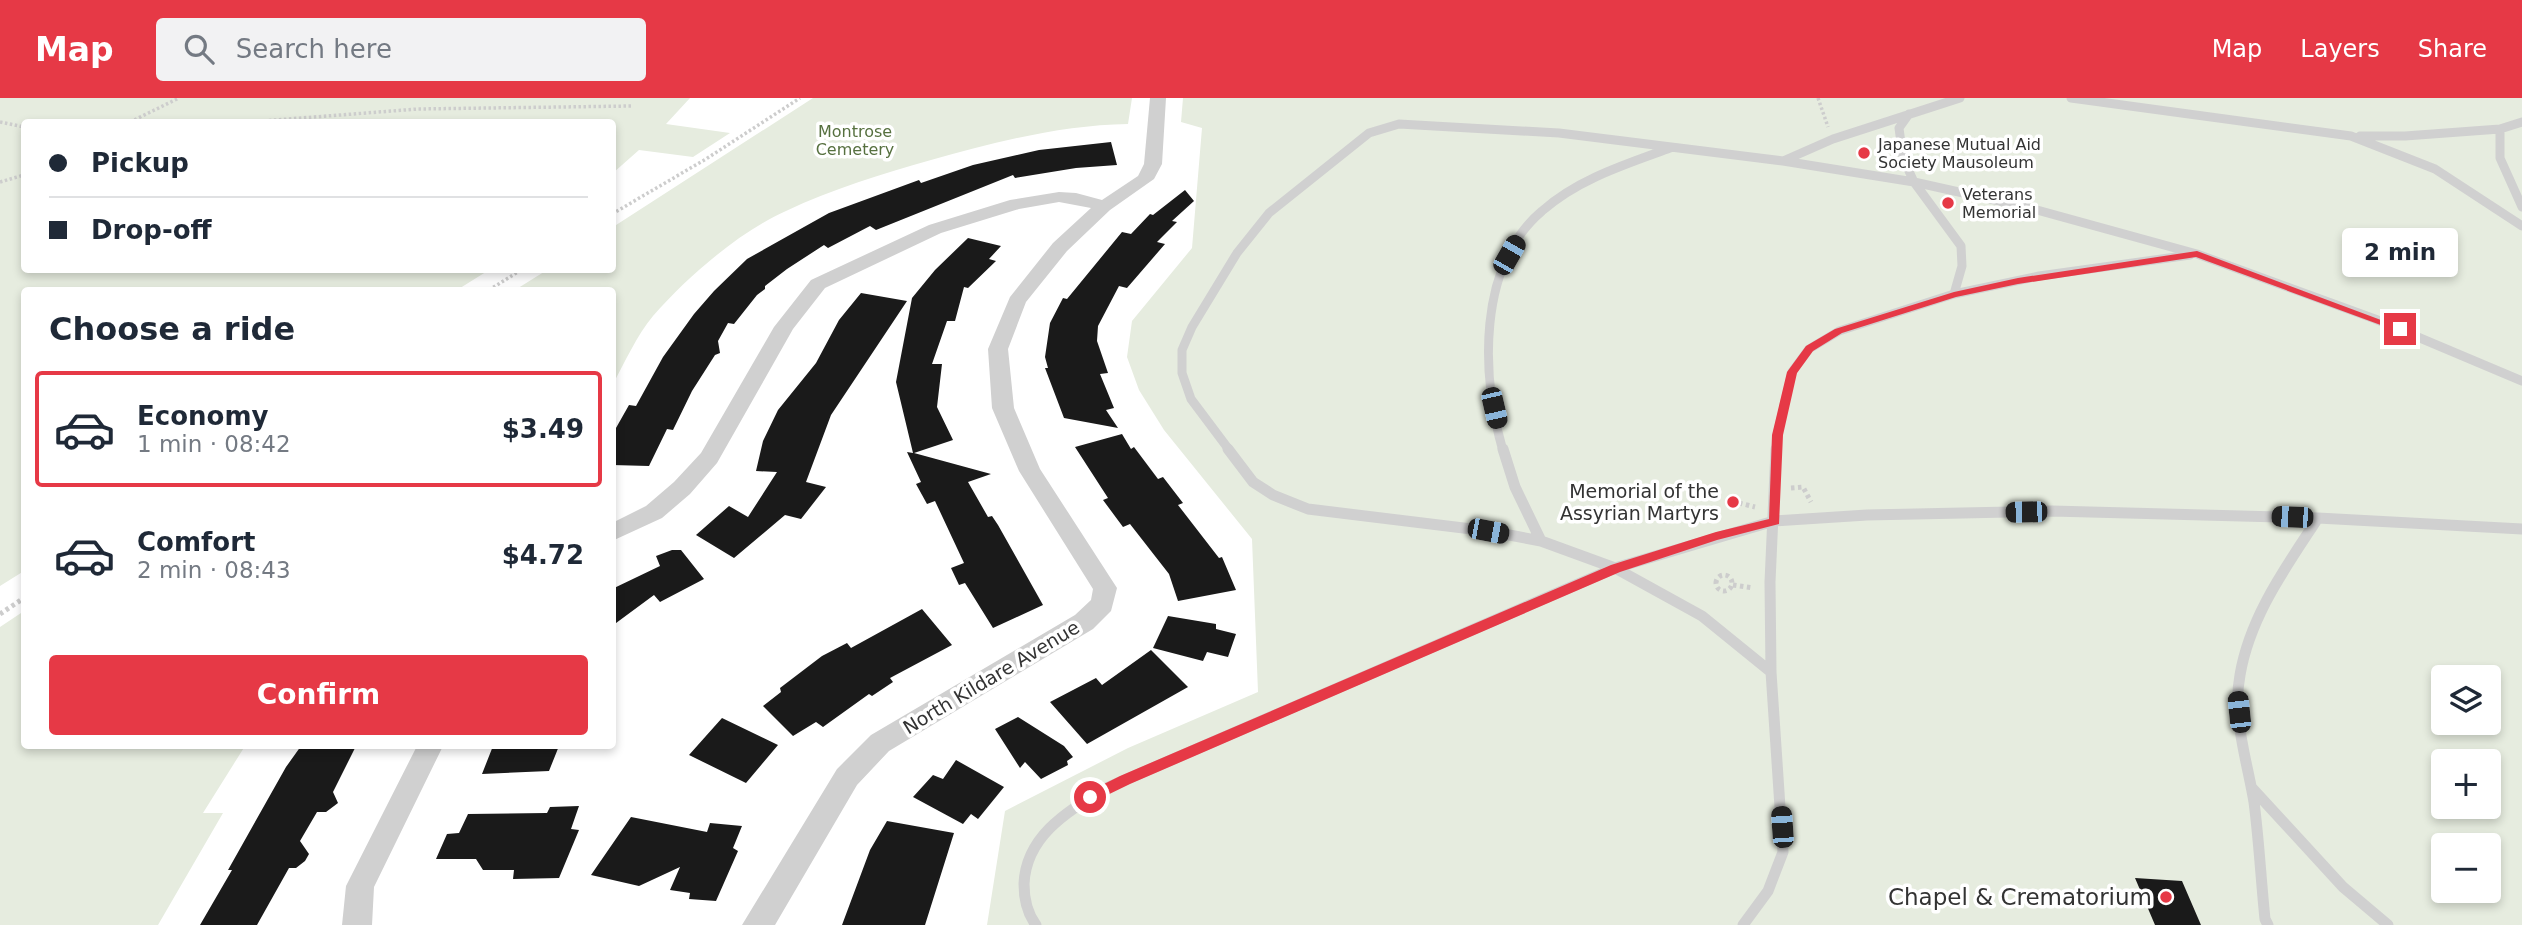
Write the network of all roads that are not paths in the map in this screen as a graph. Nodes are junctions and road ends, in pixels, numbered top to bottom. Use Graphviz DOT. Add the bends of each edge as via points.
graph roads {
  1 [pos="1157,98"];
  2 [pos="1960,98"];
  3 [pos="2071,98"];
  4 [pos="1909,114"];
  5 [pos="2522,122"];
  6 [pos="2500,129"];
  7 [pos="2351,136"];
  8 [pos="1674,147"];
  9 [pos="1783,161"];
  10 [pos="1914,182"];
  11 [pos="1104,206"];
  12 [pos="2522,207"];
  13 [pos="2522,226"];
  14 [pos="2197,254"];
  15 [pos="1954,295"];
  16 [pos="2522,381"];
  17 [pos="2318,517"];
  18 [pos="1774,521"];
  19 [pos="2522,529"];
  20 [pos="616,531"];
  21 [pos="1541,541"];
  22 [pos="1615,568"];
  23 [pos="1771,671"];
  24 [pos="428,749"];
  25 [pos="2252,788"];
  26 [pos="357,925"];
  27 [pos="757,925"];
  28 [pos="1036,925"];
  29 [pos="1743,925"];
  30 [pos="2268,925"];
  31 [pos="2388,925"];
  1 -- 11 [label="street, North Kildare Avenue" via="1153,164 1144,179"];
  2 -- 4 [label="lane"];
  3 -- 7 [label="lane"];
  4 -- 9 [label="lane"];
  4 -- 10 [label="lane" via="1899,128 1903,158"];
  5 -- 6 [label="lane"];
  6 -- 7 [label="lane"];
  6 -- 12 [label="lane" via="2500,158"];
  7 -- 13 [label="lane" via="2435,169"];
  8 -- 9 [label="lane"];
  8 -- 21 [label="lane" via="1581,183 1551,203 1525,227 1494,295 1489,351 1494,408 1508,467"];
  8 -- 21 [label="lane" via="1418,124 1369,133 1269,213 1237,253 1182,350 1182,373 1191,399 1253,482 1273,495 1308,509"];
  9 -- 10 [label="lane"];
  10 -- 14 [label="lane"];
  10 -- 15 [label="lane" via="1961,246 1962,266"];
  11 -- 20 [label="street" via="1059,197 1016,204 935,229 818,284 784,327 709,458 654,512"];
  11 -- 27 [label="street, North Kildare Avenue" via="1060,247 1017,301 998,349 1003,408 1030,471 1105,588 1102,604 1084,622 880,743 847,777"];
  14 -- 15 [label="lane" via="2039,276"];
  14 -- 16 [label="lane" via="2375,319"];
  15 -- 18 [label="lane" via="1839,331 1809,349 1792,372 1780,423"];
  17 -- 18 [label="lane" via="2052,511"];
  17 -- 19 [label="lane"];
  17 -- 25 [label="lane" via="2253,630 2240,673 2237,698"];
  18 -- 22 [label="lane"];
  18 -- 23 [label="lane"];
  21 -- 22 [label="lane"];
  22 -- 23 [label="lane" via="1702,616"];
  22 -- 28 [label="lane" via="1116,783 1077,805 1039,835 1027,857 1025,902"];
  23 -- 29 [label="lane" via="1783,852 1776,881"];
  24 -- 26 [label="street" via="360,886"];
  25 -- 30 [label="lane"];
  25 -- 31 [label="lane" via="2343,887"];
}
